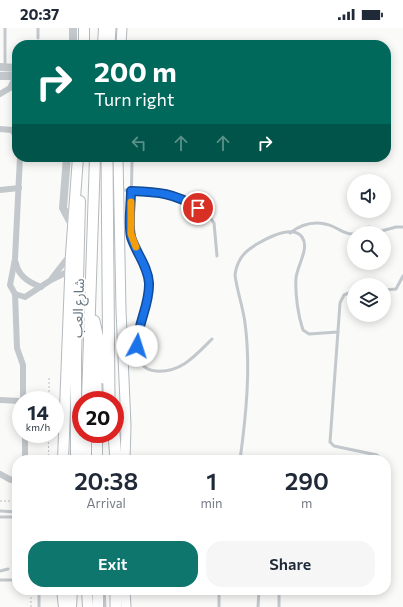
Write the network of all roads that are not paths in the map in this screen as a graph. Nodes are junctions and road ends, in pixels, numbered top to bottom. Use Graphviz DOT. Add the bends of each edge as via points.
graph roads {
  1 [pos="5,28"];
  2 [pos="38,28"];
  3 [pos="73,28"];
  4 [pos="84,28"];
  5 [pos="104,28"];
  6 [pos="110,28"];
  7 [pos="122,28"];
  8 [pos="38,38"];
  9 [pos="72,40"];
  10 [pos="84,40"];
  11 [pos="103,40"];
  12 [pos="109,40"];
  13 [pos="121,40"];
  14 [pos="3,67"];
  15 [pos="12,74"];
  16 [pos="0,76"];
  17 [pos="12,82"];
  18 [pos="0,94"];
  19 [pos="0,129"];
  20 [pos="12,130"];
  21 [pos="20,162"];
  22 [pos="67,162"];
  23 [pos="78,162"];
  24 [pos="82,162"];
  25 [pos="95,162"];
  26 [pos="107,162"];
  27 [pos="118,162"];
  28 [pos="132,162"];
  29 [pos="19,188"];
  30 [pos="0,190"];
  31 [pos="118,190"];
  32 [pos="131,191"];
  33 [pos="72,225"];
  34 [pos="403,227"];
  35 [pos="391,229"];
  36 [pos="347,232"];
  37 [pos="290,233"];
  38 [pos="71,254"];
  39 [pos="217,256"];
  40 [pos="15,259"];
  41 [pos="71,270"];
  42 [pos="403,276"];
  43 [pos="51,280"];
  44 [pos="41,287"];
  45 [pos="391,289"];
  46 [pos="347,292"];
  47 [pos="15,294"];
  48 [pos="90,302"];
  49 [pos="94,321"];
  50 [pos="338,332"];
  51 [pos="212,339"];
  52 [pos="22,391"];
  53 [pos="87,391"];
  54 [pos="97,391"];
  55 [pos="108,391"];
  56 [pos="109,391"];
  57 [pos="0,400"];
  58 [pos="12,400"];
  59 [pos="25,443"];
  60 [pos="86,443"];
  61 [pos="97,443"];
  62 [pos="109,443"];
  63 [pos="115,443"];
  64 [pos="26,455"];
  65 [pos="63,455"];
  66 [pos="76,455"];
  67 [pos="86,455"];
  68 [pos="97,455"];
  69 [pos="110,455"];
  70 [pos="116,455"];
  71 [pos="125,455"];
  72 [pos="241,455"];
  73 [pos="376,455"];
  74 [pos="0,474"];
  75 [pos="12,480"];
  76 [pos="0,512"];
  77 [pos="12,512"];
  78 [pos="0,517"];
  79 [pos="12,517"];
  80 [pos="8,569"];
  81 [pos="0,571"];
  82 [pos="0,580"];
  83 [pos="12,580"];
  84 [pos="39,595"];
  85 [pos="56,595"];
  86 [pos="63,595"];
  87 [pos="72,595"];
  88 [pos="78,595"];
  89 [pos="87,595"];
  90 [pos="104,595"];
  91 [pos="106,595"];
  92 [pos="109,595"];
  93 [pos="125,595"];
  94 [pos="219,595"];
  95 [pos="259,595"];
  96 [pos="279,595"];
  97 [pos="39,607"];
  98 [pos="56,607"];
  99 [pos="64,607"];
  100 [pos="71,607"];
  101 [pos="78,607"];
  102 [pos="88,607"];
  103 [pos="98,607"];
  104 [pos="105,607"];
  105 [pos="116,607"];
  106 [pos="126,607"];
  107 [pos="219,607"];
  108 [pos="258,607"];
  109 [pos="279,607"];
  1 -- 14 [label="lane"];
  2 -- 8 [label="lane"];
  3 -- 9 [label="street"];
  4 -- 10 [label="main road"];
  5 -- 11 [label="main road"];
  6 -- 12 [label="highway"];
  7 -- 13 [label="main road"];
  15 -- 16 [label="street"];
  17 -- 18 [label="street" via="8,90"];
  19 -- 20 [label="street"];
  21 -- 29 [label="street"];
  22 -- 33 [label="street" via="63,208"];
  23 -- 33 [label="main road"];
  24 -- 66 [label="main road, شارع العب"];
  25 -- 48 [label="main road, شارع العب"];
  26 -- 56 [label="highway"];
  27 -- 31 [label="main road"];
  28 -- 32 [label="lane"];
  29 -- 30 [label="street"];
  29 -- 40 [label="street"];
  31 -- 32 [label="lane"];
  31 -- 71 [label="main road"];
  32 -- 39 [label="lane" via="167,193 186,200 207,214 214,223"];
  32 -- 51 [label="lane" via="131,236 149,284 148,300 137,339 142,364 152,370 173,370 188,362"];
  33 -- 38 [label="main road"];
  34 -- 35 [label="lane"];
  36 -- 37 [label="lane" via="316,223 299,226"];
  37 -- 50 [label="lane" via="298,234 304,242 296,278 303,330 309,334"];
  37 -- 72 [label="lane" via="271,236 252,247 236,267 236,285 245,325 247,367"];
  38 -- 41 [label="main road"];
  38 -- 43 [label="street"];
  40 -- 44 [label="street" via="25,279"];
  40 -- 47 [label="street" via="10,286"];
  41 -- 43 [label="street"];
  41 -- 65 [label="main road"];
  42 -- 45 [label="lane" via="396,289"];
  43 -- 44 [label="street"];
  44 -- 47 [label="street" via="25,297"];
  46 -- 50 [label="lane" via="341,298"];
  47 -- 52 [label="street" via="17,348 23,365"];
  48 -- 49 [label="main road"];
  48 -- 53 [label="main road, شارع العب"];
  49 -- 54 [label="main road"];
  49 -- 55 [label="highway"];
  50 -- 73 [label="lane" via="330,442 334,446"];
  57 -- 58 [label="street"];
  59 -- 64 [label="street"];
  60 -- 67 [label="main road"];
  61 -- 68 [label="main road"];
  62 -- 69 [label="highway"];
  63 -- 70 [label="highway"];
  74 -- 75 [label="street"];
  76 -- 77 [label="lane"];
  78 -- 79 [label="lane"];
  80 -- 81 [label="lane"];
  82 -- 83 [label="lane"];
  84 -- 97 [label="lane"];
  85 -- 98 [label="main road"];
  86 -- 99 [label="main road"];
  87 -- 100 [label="main road"];
  88 -- 101 [label="main road"];
  89 -- 102 [label="main road"];
  90 -- 103 [label="main road"];
  91 -- 104 [label="lane"];
  92 -- 105 [label="highway"];
  93 -- 106 [label="main road"];
  94 -- 107 [label="lane"];
  95 -- 108 [label="lane"];
  96 -- 109 [label="lane"];
}
